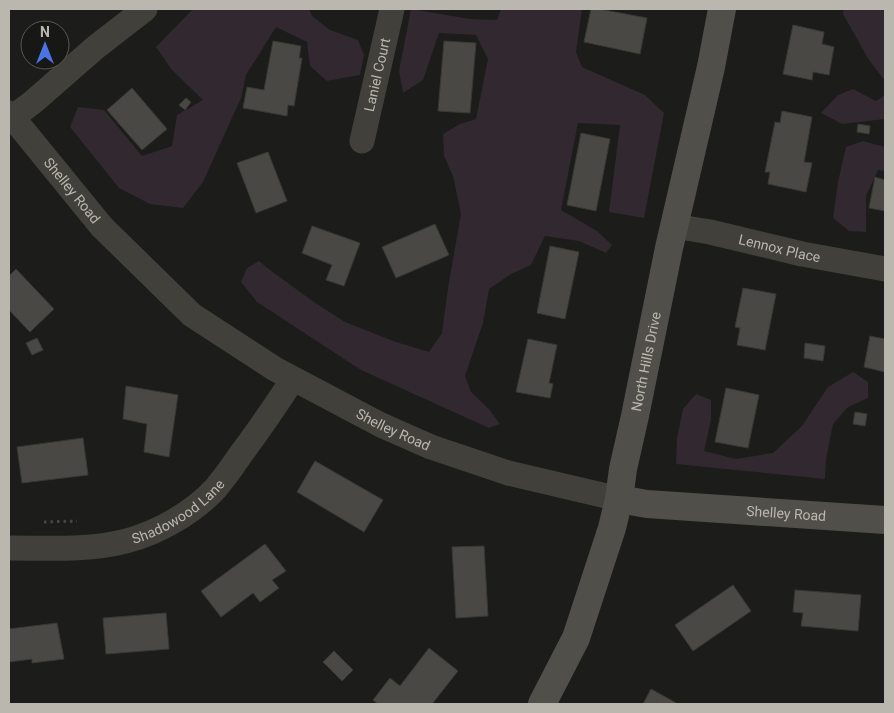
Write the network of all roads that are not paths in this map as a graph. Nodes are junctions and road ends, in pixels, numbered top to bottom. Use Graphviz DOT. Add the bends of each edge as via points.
graph roads {
  1 [pos="145,9"];
  2 [pos="392,9"];
  3 [pos="722,9"];
  4 [pos="11,116"];
  5 [pos="362,141"];
  6 [pos="674,226"];
  7 [pos="885,269"];
  8 [pos="293,379"];
  9 [pos="619,499"];
  10 [pos="885,520"];
  11 [pos="9,548"];
  12 [pos="542,704"];
  1 -- 4 [label="street" via="33,102"];
  2 -- 5 [label="street, Laniel Court"];
  3 -- 6 [label="main road, North Hills Drive"];
  4 -- 8 [label="street, Shelley Road" via="102,228 192,315"];
  6 -- 7 [label="street, Lennox Place"];
  6 -- 9 [label="main road, North Hills Drive"];
  8 -- 9 [label="street, Shelley Road" via="431,447 508,473"];
  8 -- 11 [label="street, Shadowood Lane" via="216,488 170,524 132,539 96,546"];
  9 -- 10 [label="main road, Shelley Road" via="656,505"];
  9 -- 12 [label="main road, North Hills Drive" via="576,638"];
}
